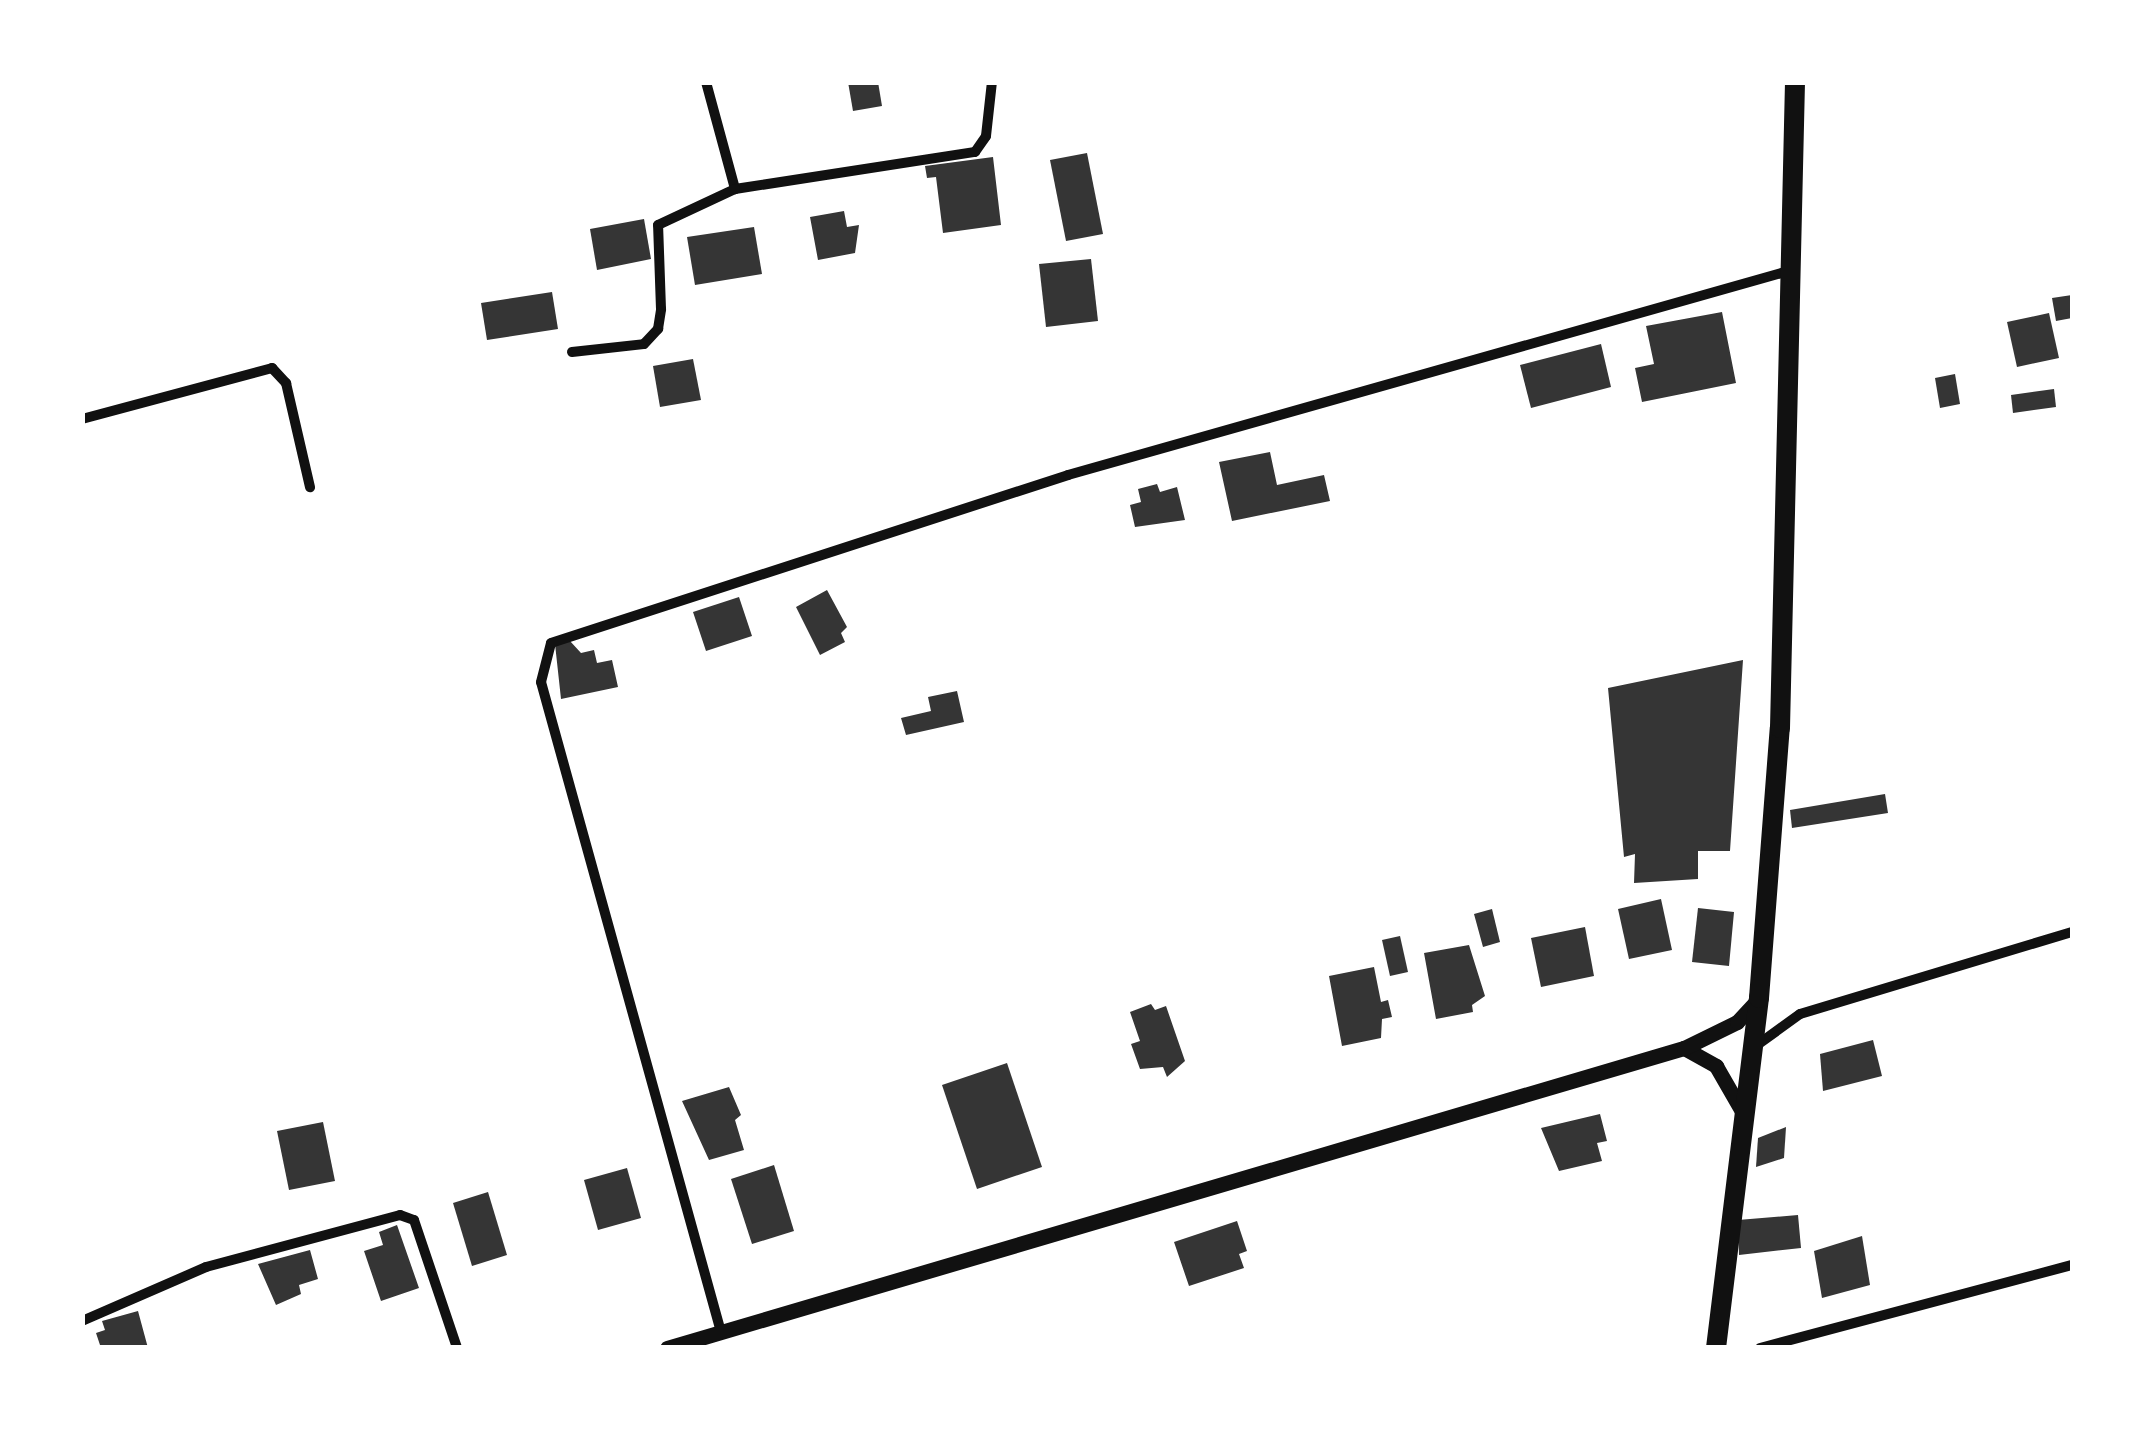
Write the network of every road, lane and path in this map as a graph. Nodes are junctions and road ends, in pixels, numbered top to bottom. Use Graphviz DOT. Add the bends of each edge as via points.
graph roads {
  1 [pos="706,82"];
  2 [pos="992,82"];
  3 [pos="1795,82"];
  4 [pos="735,189"];
  5 [pos="1792,270"];
  6 [pos="572,352"];
  7 [pos="82,418"];
  8 [pos="310,487"];
  9 [pos="2072,936"];
  10 [pos="1759,998"];
  11 [pos="1684,1048"];
  12 [pos="1753,1048"];
  13 [pos="1744,1116"];
  14 [pos="2072,1265"];
  15 [pos="82,1321"];
  16 [pos="721,1332"];
  17 [pos="457,1348"];
  18 [pos="667,1348"];
  19 [pos="1716,1348"];
  20 [pos="1760,1348"];
  1 -- 4 [label="street"];
  2 -- 4 [label="street" via="986,136 975,152"];
  3 -- 5 [label="main road"];
  4 -- 6 [label="street" via="658,225 661,309 658,329 644,344"];
  5 -- 10 [label="main road" via="1786,624"];
  5 -- 16 [label="street" via="1068,476 551,643 541,682"];
  7 -- 8 [label="street" via="272,368 286,383"];
  9 -- 12 [label="street" via="1800,1014"];
  10 -- 11 [label="street" via="1727,1028"];
  10 -- 12 [label="main road"];
  11 -- 13 [label="street" via="1716,1066"];
  11 -- 16 [label="street"];
  12 -- 13 [label="main road"];
  13 -- 19 [label="main road"];
  14 -- 20 [label="street"];
  15 -- 17 [label="street" via="206,1267 400,1215 414,1220"];
  16 -- 18 [label="street"];
}
